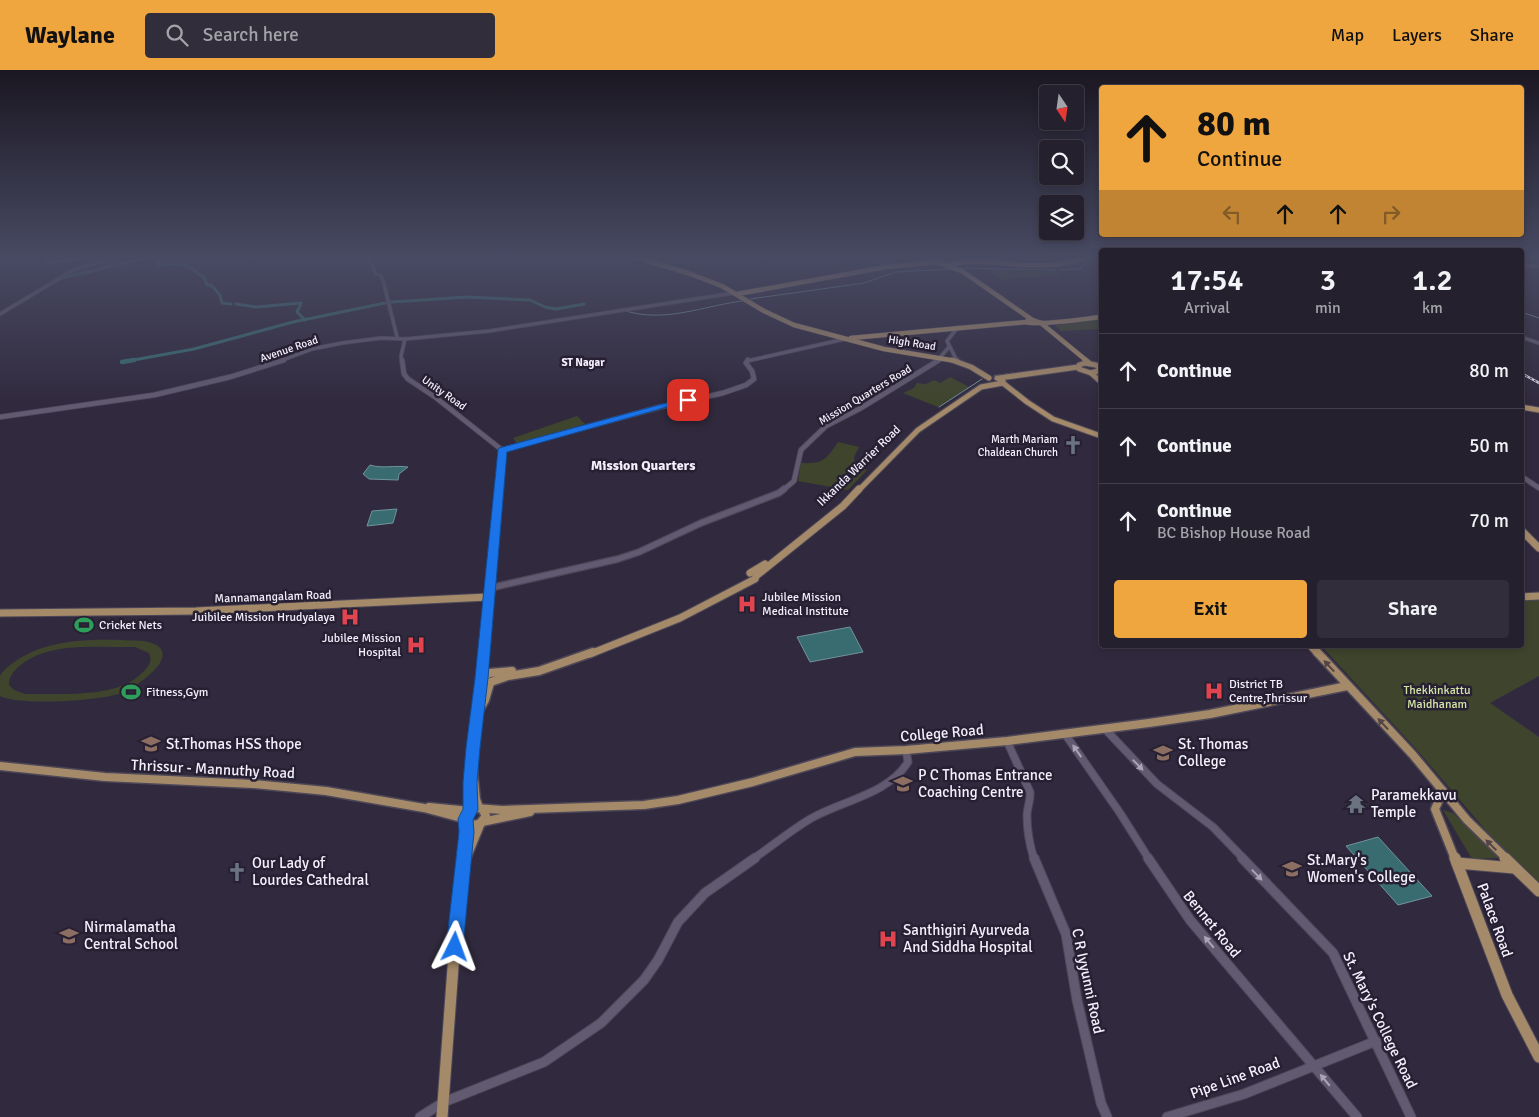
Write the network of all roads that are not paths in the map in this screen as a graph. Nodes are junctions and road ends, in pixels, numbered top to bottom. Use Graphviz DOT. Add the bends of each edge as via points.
graph roads {
  1 [pos="15,306"];
  2 [pos="389,306"];
  3 [pos="649,306"];
  4 [pos="756,306"];
  5 [pos="1008,306"];
  6 [pos="0,314"];
  7 [pos="1099,316"];
  8 [pos="1028,320"];
  9 [pos="1039,323"];
  10 [pos="958,327"];
  11 [pos="397,338"];
  12 [pos="1524,338"];
  13 [pos="405,339"];
  14 [pos="845,339"];
  15 [pos="1539,342"];
  16 [pos="949,347"];
  17 [pos="941,358"];
  18 [pos="958,362"];
  19 [pos="1089,363"];
  20 [pos="1079,365"];
  21 [pos="1099,369"];
  22 [pos="1099,370"];
  23 [pos="1084,372"];
  24 [pos="1091,373"];
  25 [pos="1099,380"];
  26 [pos="995,382"];
  27 [pos="1524,408"];
  28 [pos="1539,411"];
  29 [pos="0,417"];
  30 [pos="1099,435"];
  31 [pos="502,450"];
  32 [pos="1524,478"];
  33 [pos="1539,488"];
  34 [pos="1524,533"];
  35 [pos="1539,548"];
  36 [pos="490,588"];
  37 [pos="1539,596"];
  38 [pos="1524,597"];
  39 [pos="488,598"];
  40 [pos="0,613"];
  41 [pos="1313,648"];
  42 [pos="483,656"];
  43 [pos="491,678"];
  44 [pos="481,679"];
  45 [pos="1348,686"];
  46 [pos="477,714"];
  47 [pos="1105,729"];
  48 [pos="1065,734"];
  49 [pos="1007,741"];
  50 [pos="906,750"];
  51 [pos="0,766"];
  52 [pos="1443,791"];
  53 [pos="542,808"];
  54 [pos="472,813"];
  55 [pos="481,822"];
  56 [pos="1457,863"];
  57 [pos="464,864"];
  58 [pos="1514,868"];
  59 [pos="1539,891"];
  60 [pos="1376,1041"];
  61 [pos="1539,1057"];
  62 [pos="1312,1065"];
  63 [pos="444,1102"];
  64 [pos="420,1117"];
  65 [pos="442,1117"];
  66 [pos="1107,1117"];
  67 [pos="1167,1117"];
  68 [pos="1357,1117"];
  69 [pos="1410,1117"];
  1 -- 6 [label="street"];
  2 -- 11 [label="street"];
  3 -- 13 [label="street, Avenue Road" via="495,330"];
  4 -- 14 [label="main road, High Road" via="794,325"];
  5 -- 8 [label="main road"];
  7 -- 9 [label="main road"];
  8 -- 9 [label="main road"];
  8 -- 10 [label="main road"];
  9 -- 19 [label="main road"];
  9 -- 20 [label="main road"];
  10 -- 14 [label="main road"];
  10 -- 16 [label="street, Mission Quarters Road" via="948,337"];
  11 -- 13 [label="street, Avenue Road"];
  11 -- 29 [label="street, Avenue Road" via="320,347 230,377 154,395"];
  12 -- 15 [label="street"];
  13 -- 31 [label="street, Unity Road" via="401,356 408,379 435,396"];
  14 -- 17 [label="main road, High Road"];
  14 -- 31 [label="street" via="747,360 754,379 735,389"];
  16 -- 17 [label="street, Mission Quarters Road"];
  16 -- 18 [label="street"];
  17 -- 18 [label="main road, High Road"];
  17 -- 36 [label="street, Mission Quarters Road" via="826,426 800,450 794,480 763,501 701,523 618,559"];
  18 -- 26 [label="main road, High Road"];
  19 -- 20 [label="main road"];
  19 -- 21 [label="main road"];
  20 -- 23 [label="main road"];
  20 -- 26 [label="main road" via="997,378"];
  22 -- 24 [label="main road, Ikkanda Warrier Road"];
  23 -- 24 [label="main road, Ikkanda Warrier Road"];
  23 -- 26 [label="main road, Ikkanda Warrier Road"];
  24 -- 25 [label="main road"];
  26 -- 30 [label="main road" via="1046,415"];
  26 -- 43 [label="main road, Ikkanda Warrier Road" via="981,387 918,430 843,506 751,576 680,618 566,663 539,671"];
  27 -- 28 [label="main road"];
  31 -- 36 [label="street"];
  32 -- 33 [label="street"];
  34 -- 35 [label="main road"];
  36 -- 39 [label="street"];
  37 -- 38 [label="main road"];
  39 -- 40 [label="main road, Mannamangalam Road" via="206,610"];
  39 -- 42 [label="main road"];
  45 -- 41 [label="main road, one-way"];
  42 -- 43 [label="main road"];
  42 -- 44 [label="main road"];
  43 -- 44 [label="main road" via="486,683"];
  43 -- 46 [label="main road"];
  44 -- 46 [label="main road"];
  45 -- 47 [label="main road, College Road" via="1210,714"];
  52 -- 45 [label="main road, one-way"];
  46 -- 54 [label="main road"];
  47 -- 48 [label="main road, College Road"];
  47 -- 60 [label="street, St. Mary's College Road, one-way" via="1158,784 1213,827 1333,953"];
  48 -- 49 [label="main road, College Road"];
  62 -- 48 [label="street, Bennet Road, one-way" via="1190,920"];
  49 -- 50 [label="main road, College Road"];
  49 -- 66 [label="street, C R Iyyunni Road" via="1030,792 1027,814 1031,850 1066,934 1077,1000"];
  50 -- 53 [label="main road, College Road" via="855,752 678,800 644,805"];
  50 -- 63 [label="street" via="908,762 902,772 876,789 810,819 705,893 678,922 644,980 601,1023 544,1062"];
  51 -- 54 [label="main road, Thrissur - Mannuthy Road" via="105,777 305,788"];
  52 -- 56 [label="main road, Palace Road" via="1435,809"];
  58 -- 52 [label="main road, one-way"];
  53 -- 54 [label="main road"];
  53 -- 55 [label="main road"];
  54 -- 55 [label="main road" via="472,826"];
  54 -- 55 [label="main road" via="486,814"];
  54 -- 57 [label="main road"];
  55 -- 57 [label="main road"];
  56 -- 58 [label="main road"];
  56 -- 61 [label="main road, Palace Road" via="1507,995"];
  57 -- 63 [label="main road" via="457,913"];
  58 -- 59 [label="main road"];
  60 -- 62 [label="street, Pipe Line Road"];
  60 -- 69 [label="street, St. Mary's College Road"];
  62 -- 67 [label="street, Pipe Line Road" via="1244,1094"];
  68 -- 62 [label="street, Bennet Road, one-way"];
  63 -- 64 [label="street"];
  63 -- 65 [label="main road"];
}
